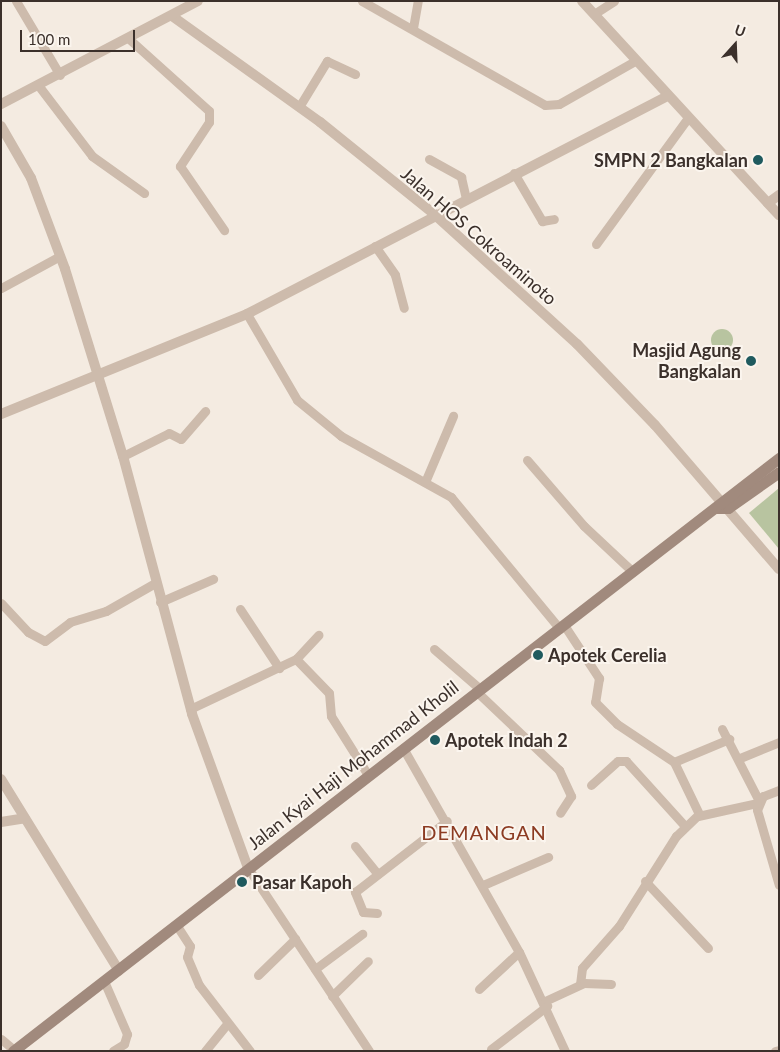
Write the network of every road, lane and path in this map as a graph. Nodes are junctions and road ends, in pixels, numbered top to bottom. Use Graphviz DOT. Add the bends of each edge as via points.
graph roads {
  1 [pos="16,1"];
  2 [pos="198,1"];
  3 [pos="362,1"];
  4 [pos="418,1"];
  5 [pos="582,1"];
  6 [pos="614,1"];
  7 [pos="186,8"];
  8 [pos="594,14"];
  9 [pos="172,16"];
  10 [pos="189,25"];
  11 [pos="413,28"];
  12 [pos="128,38"];
  13 [pos="635,61"];
  14 [pos="355,74"];
  15 [pos="60,75"];
  16 [pos="38,85"];
  17 [pos="668,96"];
  18 [pos="1,104"];
  19 [pos="299,107"];
  20 [pos="688,118"];
  21 [pos="1,126"];
  22 [pos="429,159"];
  23 [pos="514,173"];
  24 [pos="144,193"];
  25 [pos="779,195"];
  26 [pos="466,198"];
  27 [pos="768,203"];
  28 [pos="434,214"];
  29 [pos="779,215"];
  30 [pos="554,218"];
  31 [pos="224,230"];
  32 [pos="596,244"];
  33 [pos="375,246"];
  34 [pos="60,256"];
  35 [pos="1,288"];
  36 [pos="404,308"];
  37 [pos="248,314"];
  38 [pos="96,374"];
  39 [pos="205,411"];
  40 [pos="1,414"];
  41 [pos="453,416"];
  42 [pos="122,456"];
  43 [pos="779,458"];
  44 [pos="527,460"];
  45 [pos="779,472"];
  46 [pos="425,482"];
  47 [pos="722,506"];
  48 [pos="779,569"];
  49 [pos="633,572"];
  50 [pos="213,579"];
  51 [pos="155,583"];
  52 [pos="160,602"];
  53 [pos="1,603"];
  54 [pos="240,609"];
  55 [pos="562,627"];
  56 [pos="318,635"];
  57 [pos="434,649"];
  58 [pos="296,659"];
  59 [pos="279,668"];
  60 [pos="478,690"];
  61 [pos="190,708"];
  62 [pos="722,729"];
  63 [pos="729,739"];
  64 [pos="779,742"];
  65 [pos="403,748"];
  66 [pos="740,758"];
  67 [pos="674,762"];
  68 [pos="368,776"];
  69 [pos="1,779"];
  70 [pos="591,785"];
  71 [pos="779,790"];
  72 [pos="758,802"];
  73 [pos="560,813"];
  74 [pos="698,816"];
  75 [pos="25,818"];
  76 [pos="1,822"];
  77 [pos="446,822"];
  78 [pos="685,826"];
  79 [pos="355,846"];
  80 [pos="548,856"];
  81 [pos="248,868"];
  82 [pos="378,874"];
  83 [pos="644,881"];
  84 [pos="483,885"];
  85 [pos="779,885"];
  86 [pos="377,913"];
  87 [pos="177,926"];
  88 [pos="362,934"];
  89 [pos="295,939"];
  90 [pos="708,948"];
  91 [pos="519,952"];
  92 [pos="368,961"];
  93 [pos="316,969"];
  94 [pos="119,971"];
  95 [pos="258,975"];
  96 [pos="104,981"];
  97 [pos="580,984"];
  98 [pos="611,984"];
  99 [pos="479,989"];
  100 [pos="332,996"];
  101 [pos="546,1004"];
  102 [pos="227,1024"];
  103 [pos="1,1039"];
  104 [pos="491,1049"];
  105 [pos="14,1050"];
  106 [pos="113,1051"];
  107 [pos="205,1051"];
  108 [pos="250,1051"];
  109 [pos="369,1051"];
  110 [pos="565,1051"];
  1 -- 15 [label="street"];
  2 -- 7 [label="street"];
  3 -- 11 [label="street"];
  4 -- 11 [label="street"];
  5 -- 8 [label="street"];
  6 -- 8 [label="street"];
  7 -- 9 [label="street"];
  7 -- 10 [label="street"];
  8 -- 13 [label="street"];
  9 -- 10 [label="street, Jalan HOS Cokroaminoto"];
  9 -- 12 [label="street"];
  10 -- 19 [label="street, Jalan HOS Cokroaminoto"];
  11 -- 13 [label="street" via="526,96 552,106"];
  12 -- 15 [label="street"];
  12 -- 31 [label="street" via="209,111 209,122 180,166"];
  13 -- 17 [label="street"];
  14 -- 19 [label="street" via="328,61"];
  15 -- 16 [label="street"];
  16 -- 18 [label="street"];
  16 -- 24 [label="street" via="92,156"];
  17 -- 20 [label="street"];
  17 -- 23 [label="street"];
  19 -- 28 [label="street, Jalan HOS Cokroaminoto"];
  20 -- 27 [label="street"];
  20 -- 32 [label="street"];
  21 -- 34 [label="street" via="31,178"];
  22 -- 26 [label="street" via="461,177"];
  23 -- 26 [label="street"];
  23 -- 30 [label="street" via="542,221"];
  25 -- 27 [label="street"];
  26 -- 28 [label="street"];
  27 -- 29 [label="street"];
  28 -- 33 [label="street"];
  28 -- 47 [label="street, Jalan HOS Cokroaminoto" via="607,373"];
  33 -- 36 [label="street" via="395,275"];
  33 -- 37 [label="street"];
  34 -- 35 [label="street"];
  34 -- 38 [label="street"];
  37 -- 38 [label="street"];
  37 -- 46 [label="street" via="297,400 341,436"];
  38 -- 40 [label="street"];
  38 -- 42 [label="street"];
  39 -- 42 [label="street" via="181,439 169,433"];
  41 -- 46 [label="street"];
  42 -- 51 [label="street"];
  43 -- 47 [label="main road"];
  44 -- 49 [label="street" via="584,526"];
  45 -- 47 [label="main road"];
  46 -- 55 [label="street" via="465,510"];
  47 -- 48 [label="street, Jalan HOS Cokroaminoto"];
  47 -- 49 [label="main road, Jalan Kyai Haji Mohammad Kholil"];
  49 -- 55 [label="main road, Jalan Kyai Haji Mohammad Kholil"];
  50 -- 52 [label="street"];
  51 -- 52 [label="street"];
  51 -- 53 [label="street" via="106,611 70,622 45,641 28,632"];
  52 -- 61 [label="street"];
  54 -- 59 [label="street"];
  55 -- 60 [label="main road, Jalan Kyai Haji Mohammad Kholil"];
  55 -- 67 [label="street" via="598,678 595,702 617,724"];
  56 -- 58 [label="street"];
  57 -- 60 [label="street"];
  58 -- 59 [label="street"];
  58 -- 68 [label="street" via="330,693 331,716"];
  59 -- 61 [label="street"];
  60 -- 65 [label="main road, Jalan Kyai Haji Mohammad Kholil"];
  60 -- 73 [label="street" via="558,770 571,796"];
  61 -- 81 [label="street"];
  62 -- 63 [label="street"];
  63 -- 66 [label="street"];
  63 -- 67 [label="street"];
  64 -- 66 [label="street"];
  65 -- 68 [label="main road, Jalan Kyai Haji Mohammad Kholil"];
  65 -- 77 [label="street"];
  66 -- 72 [label="street"];
  67 -- 74 [label="street"];
  68 -- 81 [label="main road, Jalan Kyai Haji Mohammad Kholil"];
  69 -- 75 [label="street"];
  70 -- 78 [label="street" via="618,761 626,761"];
  71 -- 72 [label="street"];
  72 -- 74 [label="street"];
  72 -- 85 [label="street"];
  74 -- 78 [label="street"];
  75 -- 76 [label="street"];
  75 -- 94 [label="street"];
  77 -- 82 [label="street"];
  77 -- 84 [label="street"];
  78 -- 83 [label="street"];
  79 -- 82 [label="street"];
  80 -- 84 [label="street"];
  81 -- 87 [label="main road, Jalan Kyai Haji Mohammad Kholil"];
  81 -- 89 [label="street"];
  82 -- 86 [label="street" via="354,894 366,915"];
  83 -- 90 [label="street"];
  83 -- 97 [label="street" via="618,926 582,968"];
  84 -- 91 [label="street"];
  87 -- 94 [label="main road, Jalan Kyai Haji Mohammad Kholil"];
  87 -- 102 [label="street" via="190,946 186,957 199,985"];
  88 -- 93 [label="street"];
  89 -- 93 [label="street"];
  89 -- 95 [label="street"];
  91 -- 99 [label="street"];
  91 -- 101 [label="street"];
  92 -- 100 [label="street"];
  93 -- 100 [label="street"];
  94 -- 96 [label="main road, Jalan Kyai Haji Mohammad Kholil"];
  96 -- 105 [label="main road, Jalan Kyai Haji Mohammad Kholil"];
  96 -- 106 [label="street" via="127,1034 124,1044"];
  97 -- 98 [label="street"];
  97 -- 101 [label="street"];
  100 -- 109 [label="street"];
  101 -- 104 [label="street"];
  101 -- 110 [label="street"];
  102 -- 107 [label="street"];
  102 -- 108 [label="street"];
  103 -- 105 [label="street"];
}
